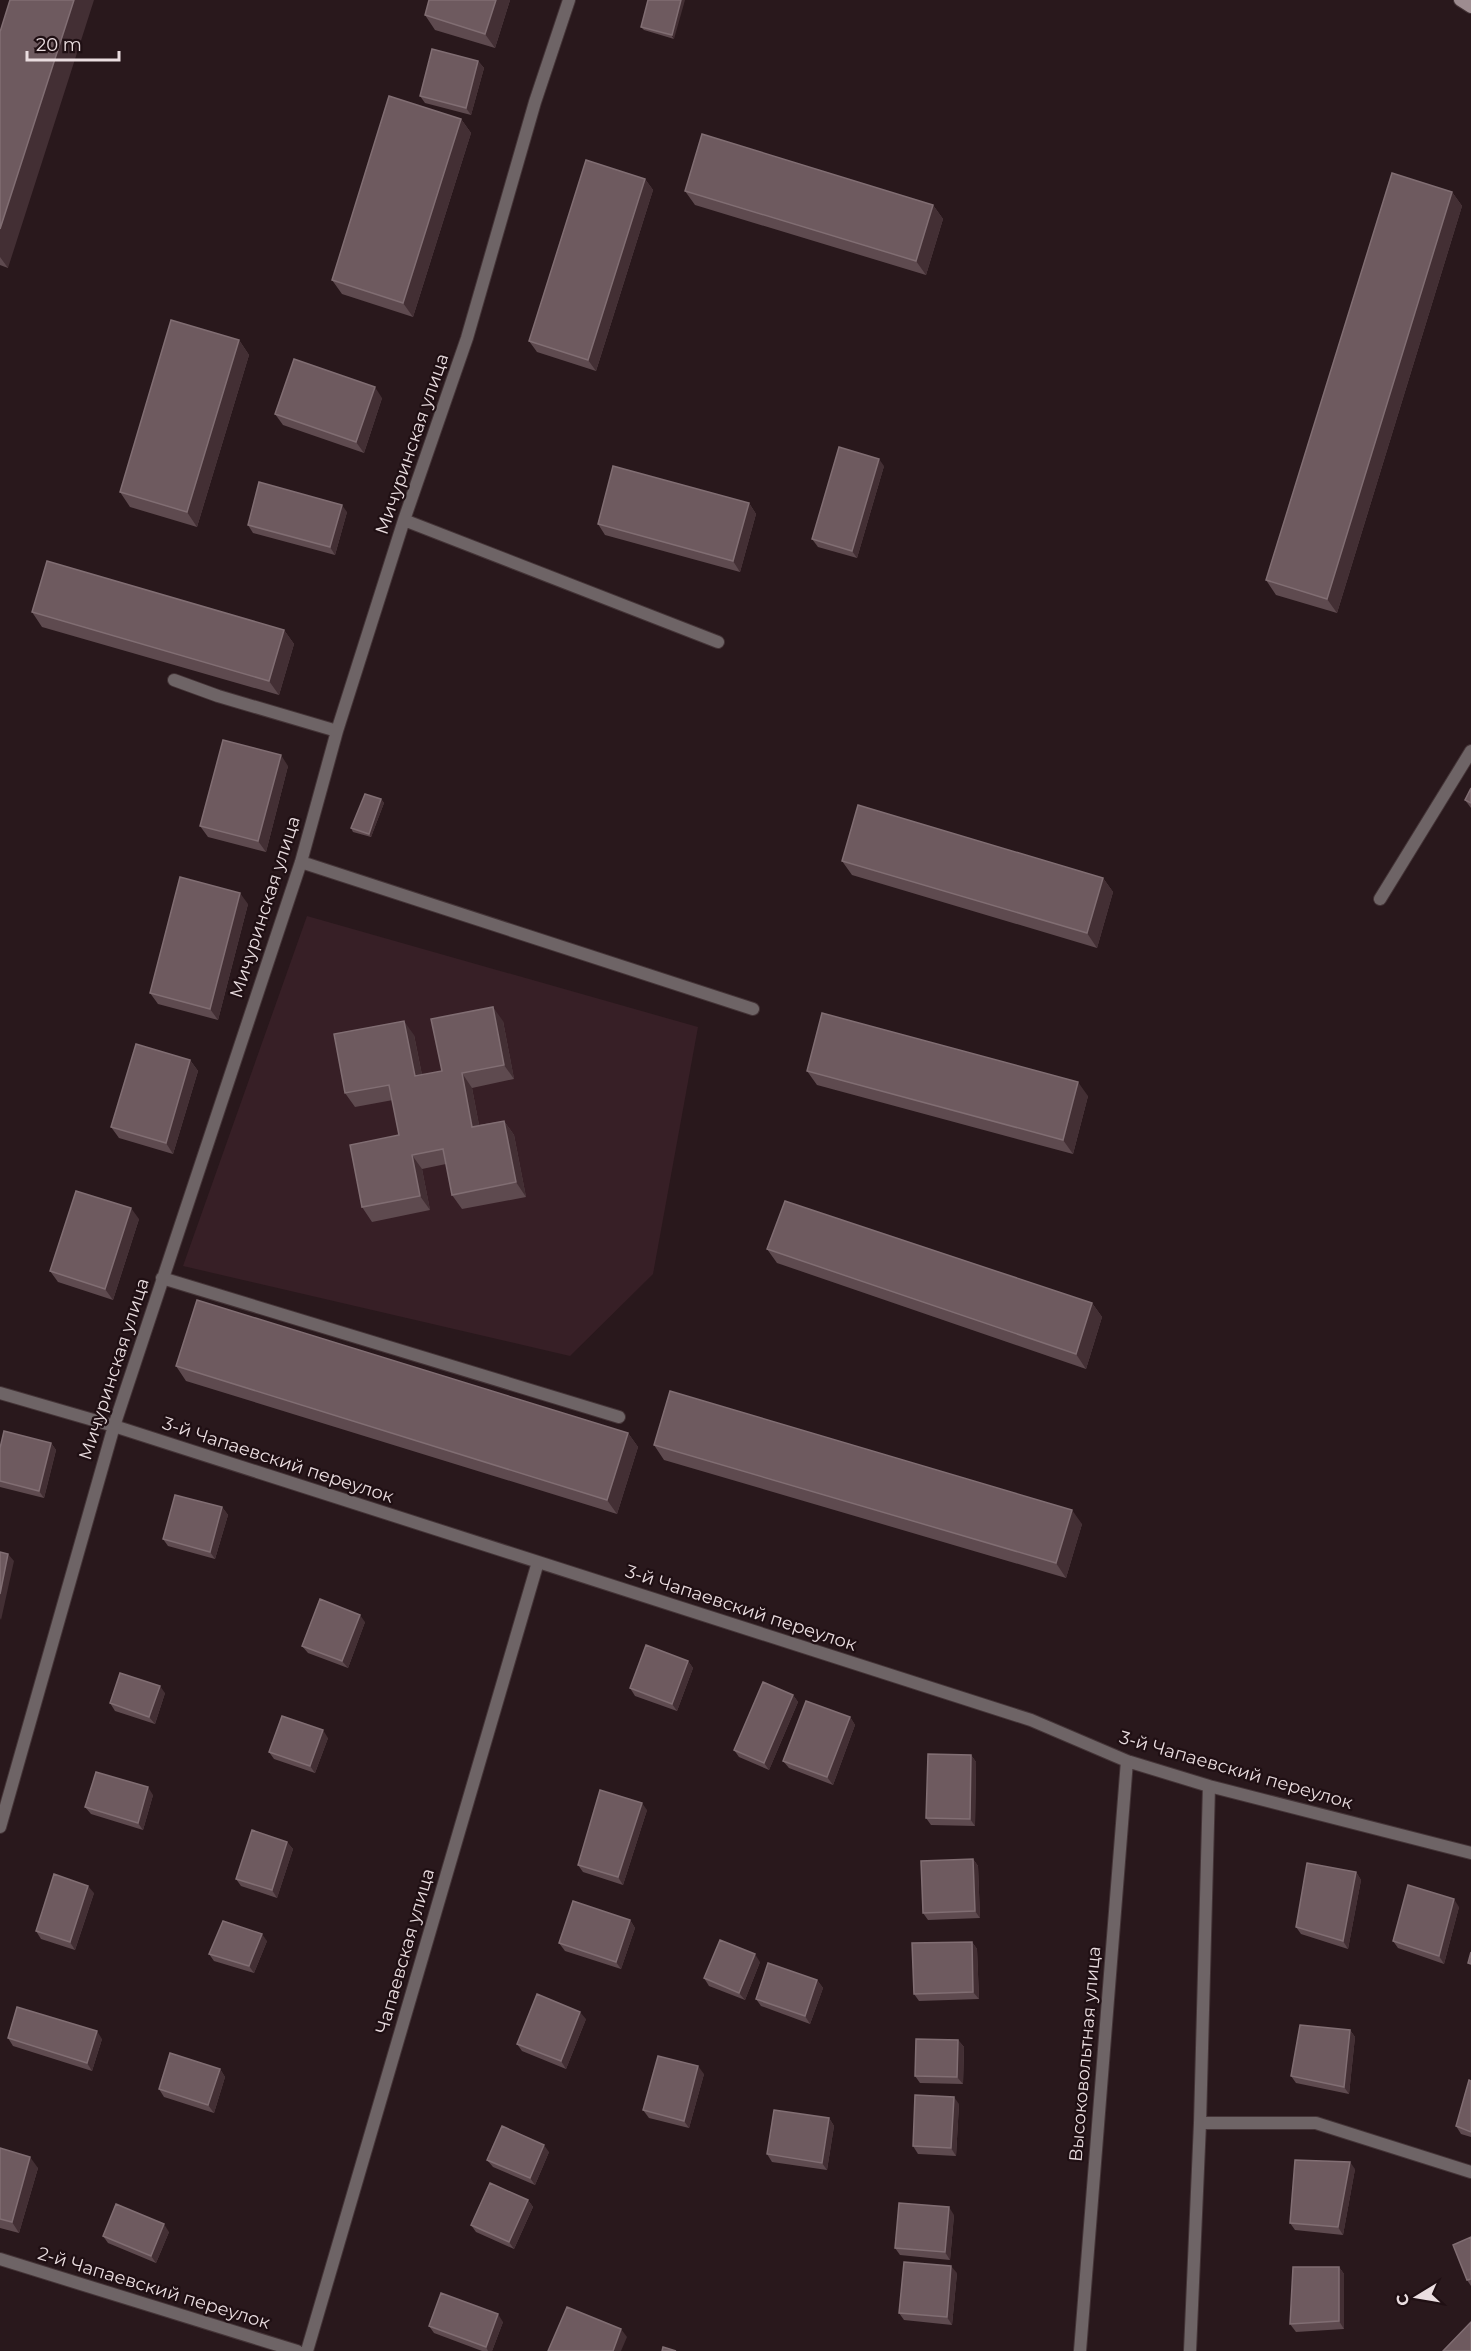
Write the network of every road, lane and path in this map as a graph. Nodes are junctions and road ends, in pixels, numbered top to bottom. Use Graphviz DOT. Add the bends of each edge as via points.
graph roads {
  1 [pos="569,0"];
  2 [pos="1460,0"];
  3 [pos="1471,7"];
  4 [pos="404,520"];
  5 [pos="718,642"];
  6 [pos="174,680"];
  7 [pos="337,731"];
  8 [pos="1471,751"];
  9 [pos="301,862"];
  10 [pos="1380,898"];
  11 [pos="753,1009"];
  12 [pos="162,1278"];
  13 [pos="0,1393"];
  14 [pos="619,1417"];
  15 [pos="114,1426"];
  16 [pos="538,1562"];
  17 [pos="1127,1761"];
  18 [pos="1209,1786"];
  19 [pos="0,1827"];
  20 [pos="1471,1853"];
  21 [pos="1200,2123"];
  22 [pos="1471,2172"];
  23 [pos="0,2259"];
  24 [pos="297,2351"];
  25 [pos="307,2351"];
  26 [pos="1080,2351"];
  27 [pos="1190,2351"];
  1 -- 4 [label="street, Мичуринская улица" via="467,338"];
  2 -- 3 [label="main road"];
  4 -- 5 [label="street"];
  4 -- 7 [label="street, Мичуринская улица"];
  6 -- 7 [label="street"];
  7 -- 9 [label="street, Мичуринская улица"];
  8 -- 10 [label="street"];
  9 -- 11 [label="street"];
  9 -- 12 [label="street, Мичуринская улица"];
  12 -- 14 [label="street"];
  12 -- 15 [label="street, Мичуринская улица"];
  13 -- 15 [label="street, 3-й Чапаевский переулок"];
  15 -- 16 [label="street, 3-й Чапаевский переулок"];
  15 -- 19 [label="street, Мичуринская улица"];
  16 -- 17 [label="street, 3-й Чапаевский переулок" via="1031,1720"];
  16 -- 25 [label="street, Чапаевская улица"];
  17 -- 18 [label="street, 3-й Чапаевский переулок"];
  17 -- 26 [label="street, Высоковольтная улица"];
  18 -- 20 [label="street, 3-й Чапаевский переулок"];
  18 -- 21 [label="street"];
  21 -- 22 [label="street" via="1316,2123"];
  21 -- 27 [label="street"];
  23 -- 24 [label="street, 2-й Чапаевский переулок"];
}
